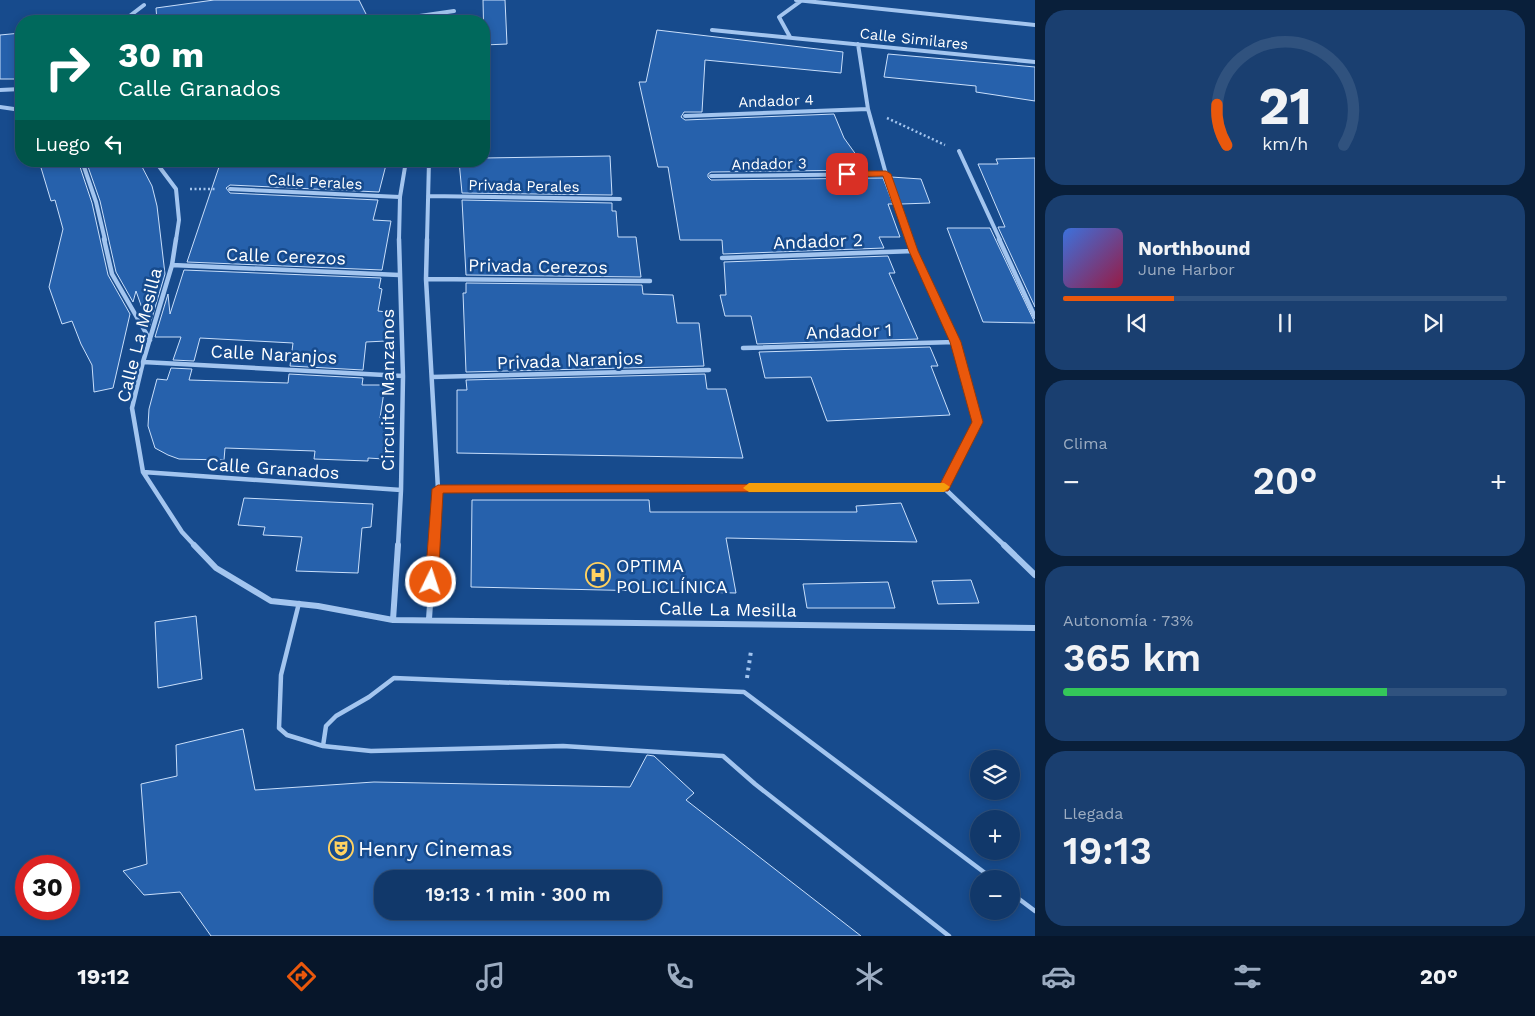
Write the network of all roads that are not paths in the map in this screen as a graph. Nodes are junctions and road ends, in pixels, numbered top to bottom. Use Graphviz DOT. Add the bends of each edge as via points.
graph roads {
  1 [pos="796,0"];
  2 [pos="801,1"];
  3 [pos="144,5"];
  4 [pos="454,11"];
  5 [pos="131,15"];
  6 [pos="426,15"];
  7 [pos="1035,25"];
  8 [pos="712,30"];
  9 [pos="790,37"];
  10 [pos="858,44"];
  11 [pos="1035,62"];
  12 [pos="15,89"];
  13 [pos="0,90"];
  14 [pos="0,107"];
  15 [pos="15,109"];
  16 [pos="868,109"];
  17 [pos="685,116"];
  18 [pos="959,151"];
  19 [pos="84,167"];
  20 [pos="159,167"];
  21 [pos="405,167"];
  22 [pos="429,167"];
  23 [pos="886,174"];
  24 [pos="711,176"];
  25 [pos="230,189"];
  26 [pos="428,196"];
  27 [pos="400,197"];
  28 [pos="620,199"];
  29 [pos="914,251"];
  30 [pos="722,258"];
  31 [pos="172,265"];
  32 [pos="400,275"];
  33 [pos="426,279"];
  34 [pos="650,281"];
  35 [pos="1033,308"];
  36 [pos="1035,318"];
  37 [pos="150,340"];
  38 [pos="955,342"];
  39 [pos="743,348"];
  40 [pos="143,362"];
  41 [pos="709,370"];
  42 [pos="403,376"];
  43 [pos="432,378"];
  44 [pos="143,472"];
  45 [pos="944,488"];
  46 [pos="438,489"];
  47 [pos="401,490"];
  48 [pos="1035,575"];
  49 [pos="299,604"];
  50 [pos="429,619"];
  51 [pos="393,620"];
  52 [pos="1035,628"];
  53 [pos="323,746"];
  54 [pos="982,870"];
  55 [pos="1020,900"];
  56 [pos="1035,911"];
  57 [pos="950,936"];
  1 -- 2 [label="street"];
  2 -- 7 [label="street"];
  2 -- 9 [label="street" via="779,17"];
  3 -- 5 [label="street"];
  4 -- 6 [label="street"];
  8 -- 9 [label="street, Calle Similares"];
  9 -- 10 [label="street, Calle Similares"];
  10 -- 11 [label="street, Calle Similares"];
  10 -- 16 [label="street"];
  12 -- 13 [label="street"];
  14 -- 15 [label="street"];
  16 -- 17 [label="street, Andador 4"];
  16 -- 23 [label="street"];
  18 -- 35 [label="street"];
  19 -- 37 [label="street" via="96,202 112,274"];
  20 -- 31 [label="street, Calle La Mesilla" via="176,190 179,220"];
  21 -- 27 [label="street, Circuito Manzanos"];
  22 -- 26 [label="street"];
  23 -- 24 [label="street, Andador 3"];
  23 -- 29 [label="street"];
  25 -- 27 [label="street, Calle Perales"];
  26 -- 28 [label="street, Privada Perales"];
  26 -- 33 [label="street"];
  27 -- 32 [label="street, Circuito Manzanos"];
  29 -- 30 [label="street, Andador 2"];
  29 -- 38 [label="street"];
  31 -- 32 [label="street, Calle Cerezos"];
  31 -- 37 [label="street, Calle La Mesilla"];
  32 -- 42 [label="street, Circuito Manzanos"];
  33 -- 34 [label="street, Privada Cerezos"];
  33 -- 43 [label="street"];
  35 -- 36 [label="street"];
  37 -- 40 [label="street, Calle La Mesilla"];
  38 -- 39 [label="street, Andador 1"];
  38 -- 45 [label="street" via="977,422"];
  40 -- 42 [label="street, Calle Naranjos"];
  40 -- 44 [label="street, Calle La Mesilla" via="132,408"];
  41 -- 43 [label="street, Privada Naranjos"];
  42 -- 47 [label="street, Circuito Manzanos"];
  43 -- 46 [label="street"];
  44 -- 47 [label="street, Calle Granados"];
  44 -- 49 [label="street, Calle La Mesilla" via="182,532 216,568 271,600"];
  45 -- 46 [label="street"];
  45 -- 48 [label="street"];
  46 -- 50 [label="street"];
  47 -- 51 [label="street, Circuito Manzanos"];
  49 -- 51 [label="street, Calle La Mesilla"];
  49 -- 53 [label="lane" via="282,675 279,728 286,735"];
  50 -- 51 [label="street, Calle La Mesilla"];
  50 -- 52 [label="street, Calle La Mesilla"];
  53 -- 54 [label="lane" via="326,726 336,716 394,678 744,692"];
  53 -- 57 [label="lane" via="371,751 563,746 723,756"];
  55 -- 56 [label="lane"];
}
